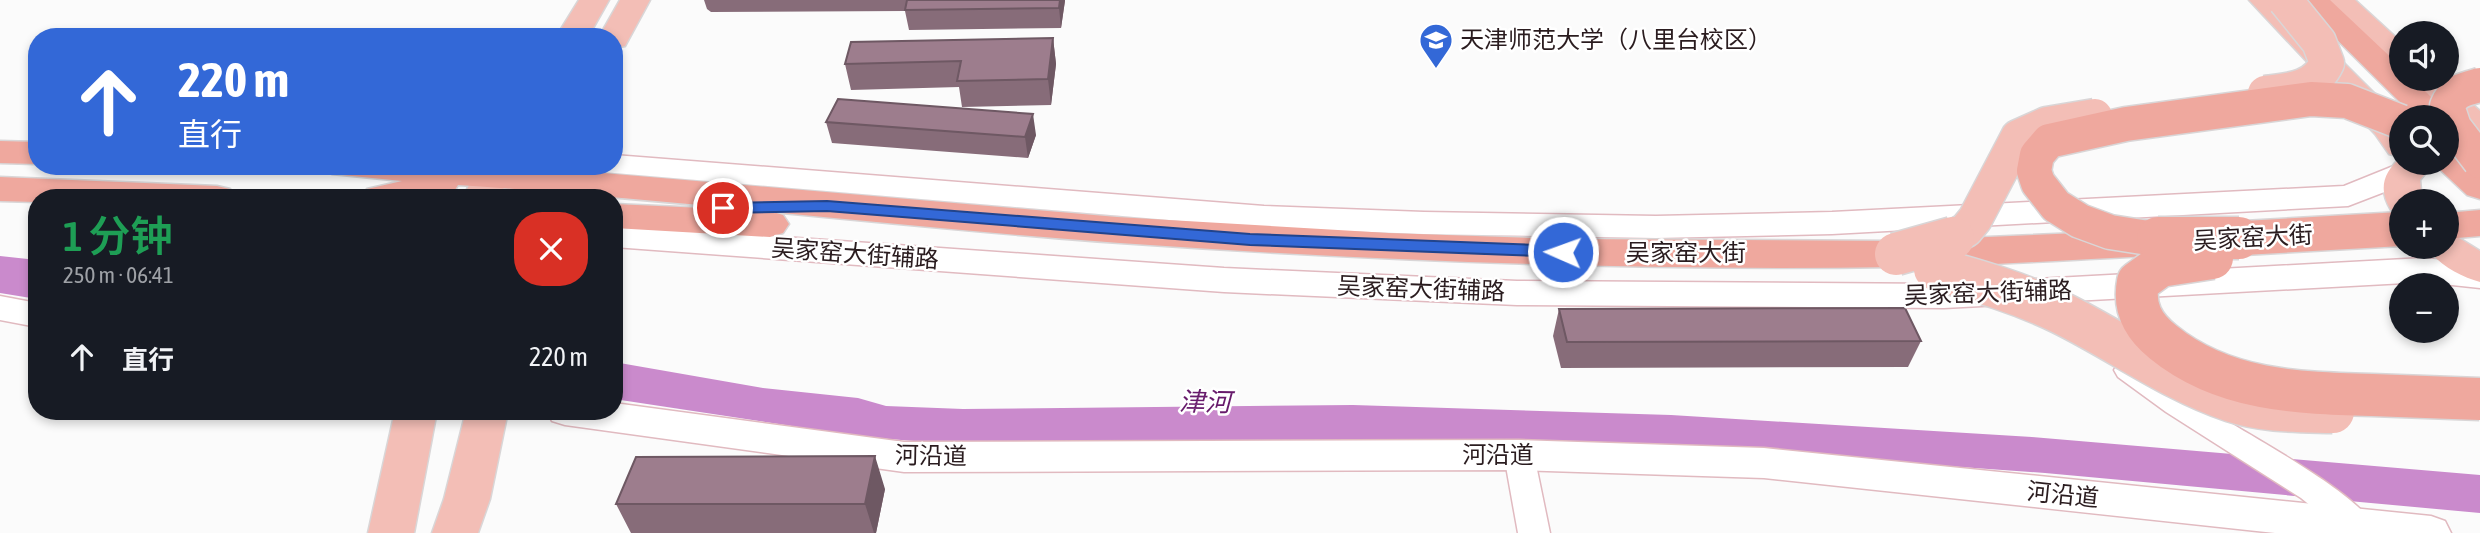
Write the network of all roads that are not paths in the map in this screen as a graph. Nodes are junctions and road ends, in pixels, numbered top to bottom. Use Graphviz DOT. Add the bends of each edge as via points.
graph roads {
  1 [pos="594,0"];
  2 [pos="635,0"];
  3 [pos="2264,0"];
  4 [pos="2285,0"];
  5 [pos="2291,0"];
  6 [pos="2312,0"];
  7 [pos="2339,14"];
  8 [pos="577,28"];
  9 [pos="620,28"];
  10 [pos="2389,55"];
  11 [pos="2459,74"];
  12 [pos="2480,75"];
  13 [pos="2480,85"];
  14 [pos="2437,91"];
  15 [pos="2397,105"];
  16 [pos="2423,105"];
  17 [pos="2389,117"];
  18 [pos="2480,129"];
  19 [pos="2389,131"];
  20 [pos="0,152"];
  21 [pos="28,153"];
  22 [pos="2460,154"];
  23 [pos="623,165"];
  24 [pos="2392,175"];
  25 [pos="488,176"];
  26 [pos="554,179"];
  27 [pos="2480,187"];
  28 [pos="0,189"];
  29 [pos="424,189"];
  30 [pos="28,190"];
  31 [pos="2348,196"];
  32 [pos="623,205"];
  33 [pos="827,206"];
  34 [pos="623,208"];
  35 [pos="623,217"];
  36 [pos="683,220"];
  37 [pos="623,223"];
  38 [pos="2480,223"];
  39 [pos="2389,224"];
  40 [pos="2459,225"];
  41 [pos="994,229"];
  42 [pos="2389,230"];
  43 [pos="623,237"];
  44 [pos="2480,242"];
  45 [pos="2459,246"];
  46 [pos="2202,249"];
  47 [pos="2389,251"];
  48 [pos="1896,254"];
  49 [pos="2389,255"];
  50 [pos="2445,259"];
  51 [pos="2451,259"];
  52 [pos="2480,269"];
  53 [pos="2480,276"];
  54 [pos="1939,283"];
  55 [pos="0,308"];
  56 [pos="28,313"];
  57 [pos="2480,399"];
  58 [pos="2480,416"];
  59 [pos="623,419"];
  60 [pos="414,420"];
  61 [pos="485,420"];
  62 [pos="1519,455"];
  63 [pos="2358,526"];
  64 [pos="391,533"];
  65 [pos="456,533"];
  66 [pos="1534,533"];
  67 [pos="2431,533"];
  1 -- 8 [label="main road"];
  2 -- 9 [label="main road"];
  3 -- 19 [label="main road"];
  4 -- 48 [label="main road, bridge" via="2325,52 2325,71 2312,84 2038,127 2011,145 1987,204 1970,228 1946,244"];
  5 -- 15 [label="highway"];
  6 -- 7 [label="highway"];
  7 -- 10 [label="main road" via="2368,45"];
  7 -- 16 [label="highway"];
  11 -- 12 [label="main road"];
  13 -- 22 [label="highway, bridge" via="2454,93 2445,106 2459,135"];
  14 -- 18 [label="main road"];
  17 -- 46 [label="highway, bridge" via="2347,101 2311,99 2126,124 2062,137 2038,150 2034,172 2038,184 2058,206 2081,221 2103,231"];
  20 -- 21 [label="highway"];
  22 -- 27 [label="highway"];
  23 -- 31 [label="street" via="1264,217 1438,224 1656,227 1832,223"];
  24 -- 31 [label="street"];
  25 -- 26 [label="highway, 吴家窑大街"];
  25 -- 29 [label="highway"];
  26 -- 33 [label="highway, 吴家窑大街"];
  28 -- 30 [label="highway"];
  31 -- 39 [label="street"];
  32 -- 33 [label="highway"];
  33 -- 41 [label="highway, 吴家窑大街"];
  34 -- 36 [label="main road"];
  35 -- 36 [label="highway, 吴家窑大街"];
  36 -- 37 [label="main road"];
  36 -- 41 [label="highway, 吴家窑大街"];
  38 -- 40 [label="highway"];
  41 -- 48 [label="highway, 吴家窑大街" via="1563,252"];
  41 -- 54 [label="highway, 吴家窑大街" via="1437,267 1773,273"];
  42 -- 46 [label="highway, 吴家窑大街, bridge"];
  43 -- 54 [label="street, 吴家窑大街辅路" via="1378,288 1676,296"];
  44 -- 45 [label="highway, 吴家窑大街"];
  46 -- 47 [label="highway, 吴家窑大街"];
  46 -- 48 [label="highway, 吴家窑大街, bridge"];
  46 -- 54 [label="highway, 吴家窑大街, bridge"];
  46 -- 57 [label="highway, bridge" via="2160,266 2138,282 2135,296 2136,310 2147,328 2171,351 2195,365 2271,391"];
  49 -- 54 [label="street, 吴家窑大街辅路"];
  50 -- 53 [label="street, 吴家窑大街辅路"];
  51 -- 52 [label="main road"];
  54 -- 58 [label="main road, bridge" via="2003,287 2232,401 2271,410"];
  54 -- 63 [label="street" via="2025,312 2097,351 2312,489"];
  55 -- 56 [label="street"];
  59 -- 62 [label="street, 河沿道" via="904,457"];
  60 -- 64 [label="main road"];
  61 -- 65 [label="main road"];
  62 -- 63 [label="street, 河沿道" via="1764,463"];
  62 -- 66 [label="street"];
  63 -- 67 [label="street, 河沿道"];
}
